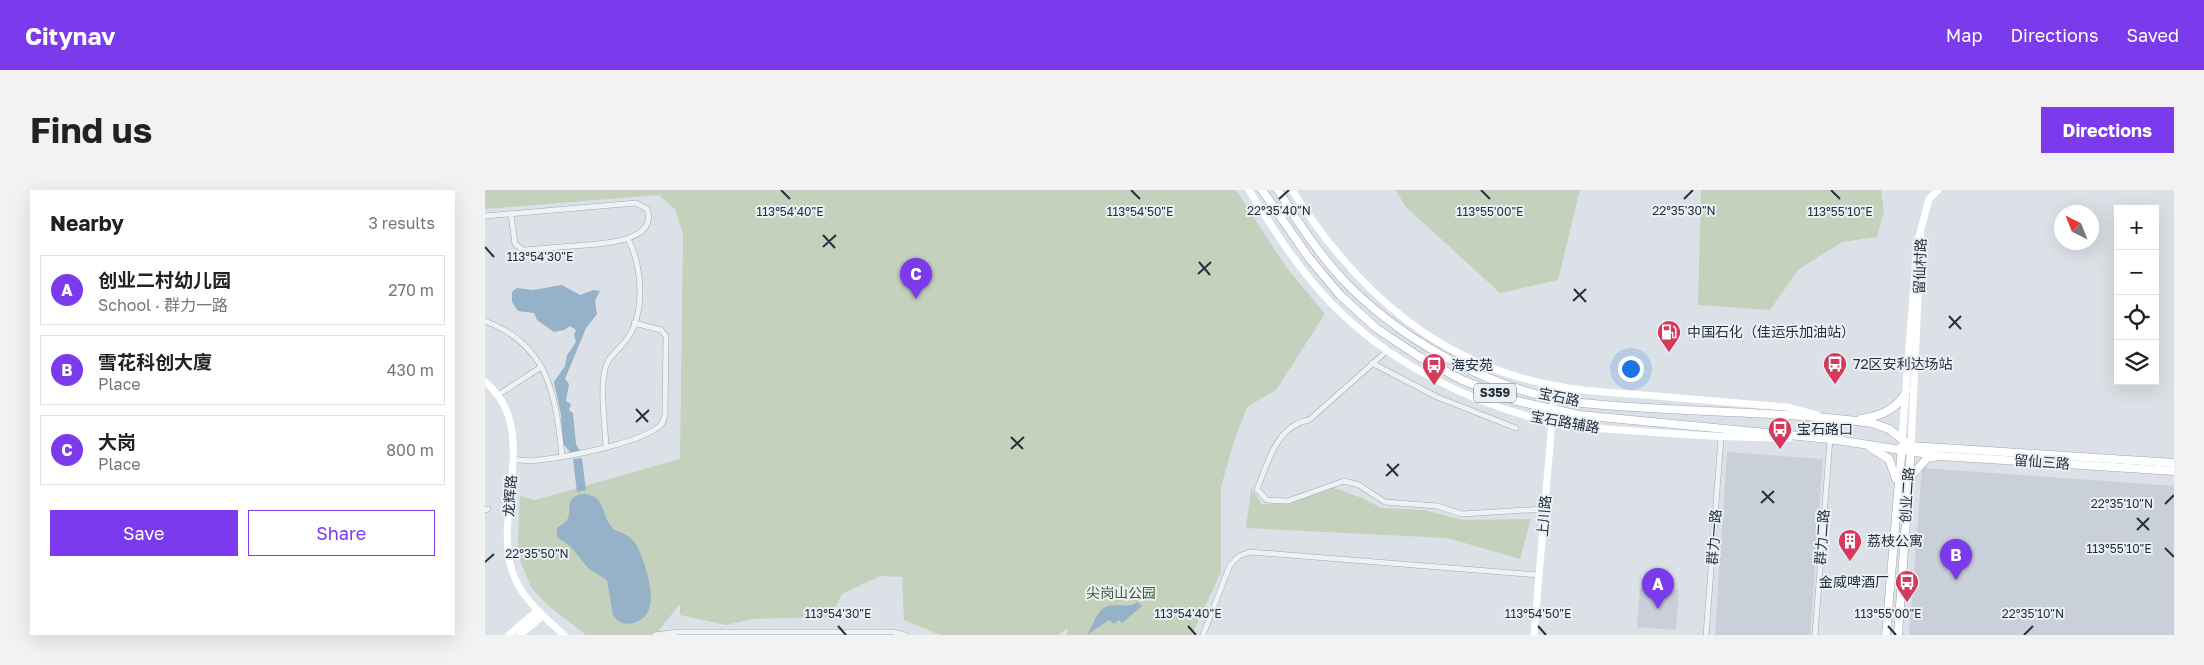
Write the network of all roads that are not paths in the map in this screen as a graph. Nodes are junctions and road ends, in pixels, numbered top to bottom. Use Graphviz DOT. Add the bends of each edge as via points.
graph roads {
  1 [pos="1249,190"];
  2 [pos="1263,190"];
  3 [pos="1278,190"];
  4 [pos="1292,190"];
  5 [pos="1938,190"];
  6 [pos="511,214"];
  7 [pos="485,216"];
  8 [pos="1921,231"];
  9 [pos="628,239"];
  10 [pos="485,321"];
  11 [pos="634,323"];
  12 [pos="1388,350"];
  13 [pos="1372,363"];
  14 [pos="541,367"];
  15 [pos="485,382"];
  16 [pos="1907,390"];
  17 [pos="498,395"];
  18 [pos="1554,398"];
  19 [pos="1553,410"];
  20 [pos="1827,418"];
  21 [pos="1848,420"];
  22 [pos="1551,422"];
  23 [pos="1515,428"];
  24 [pos="1721,438"];
  25 [pos="1821,438"];
  26 [pos="1830,439"];
  27 [pos="1902,439"];
  28 [pos="1859,442"];
  29 [pos="606,446"];
  30 [pos="1911,449"];
  31 [pos="1902,450"];
  32 [pos="562,456"];
  33 [pos="1941,456"];
  34 [pos="512,459"];
  35 [pos="2174,463"];
  36 [pos="2174,471"];
  37 [pos="1909,479"];
  38 [pos="1897,484"];
  39 [pos="1544,509"];
  40 [pos="1539,575"];
  41 [pos="540,613"];
  42 [pos="1203,634"];
  43 [pos="509,635"];
  44 [pos="520,635"];
  45 [pos="564,635"];
  46 [pos="655,635"];
  47 [pos="905,635"];
  48 [pos="1534,635"];
  49 [pos="1706,635"];
  50 [pos="1815,635"];
  51 [pos="1886,635"];
  52 [pos="1898,635"];
  1 -- 12 [label="main road, 宝石路辅路" via="1269,223 1331,303"];
  2 -- 19 [label="main road, 宝石路 / S359" via="1304,251 1339,295 1376,328 1462,380 1517,401"];
  3 -- 18 [label="main road, 宝石路 / S359" via="1319,250 1349,286 1384,318 1468,368"];
  4 -- 20 [label="main road" via="1327,242 1372,292 1417,329 1472,360 1567,388 1787,406"];
  5 -- 8 [label="main road" via="1929,199"];
  6 -- 7 [label="street"];
  6 -- 9 [label="street" via="515,244 523,250"];
  6 -- 9 [label="street" via="640,204 647,209 647,222 643,230"];
  8 -- 16 [label="main road, 留仙村路" via="1917,244"];
  8 -- 30 [label="main road, 留仙村路"];
  9 -- 11 [label="street" via="639,277"];
  10 -- 14 [label="street" via="510,333"];
  11 -- 29 [label="street" via="627,339 607,362 604,371"];
  11 -- 29 [label="street" via="661,330 666,336 665,418 657,428"];
  12 -- 13 [label="street"];
  12 -- 22 [label="main road, 宝石路辅路" via="1457,391"];
  13 -- 23 [label="street" via="1437,397"];
  13 -- 39 [label="street" via="1309,420 1297,423 1281,435 1257,488 1267,500 1288,501 1344,481 1359,485 1385,502 1437,506 1462,514"];
  14 -- 17 [label="street"];
  14 -- 32 [label="street" via="556,402"];
  15 -- 17 [label="main road, 龙辉路"];
  16 -- 21 [label="main road" via="1901,402 1886,412"];
  16 -- 27 [label="main road, 留仙村路"];
  17 -- 34 [label="main road, 龙辉路" via="513,428"];
  18 -- 19 [label="main road, 上川路"];
  18 -- 20 [label="main road, 宝石路 / S359"];
  19 -- 22 [label="main road, 上川路"];
  19 -- 25 [label="main road, 宝石路 / S359" via="1579,416"];
  20 -- 21 [label="main road, 宝石路 / S359"];
  21 -- 27 [label="main road, 宝石路 / S359" via="1884,426"];
  22 -- 24 [label="main road, 宝石路辅路" via="1577,427"];
  22 -- 39 [label="main road, 上川路"];
  24 -- 25 [label="main road, 宝石路辅路"];
  24 -- 49 [label="street, 群力一路"];
  25 -- 26 [label="main road, 宝石路 / S359"];
  26 -- 28 [label="main road, 宝石路 / S359"];
  26 -- 50 [label="street, 群力二路"];
  27 -- 30 [label="main road, 宝石路 / S359"];
  27 -- 31 [label="main road, 创业二路 / S359"];
  28 -- 31 [label="main road, 宝石路"];
  28 -- 38 [label="main road, 创业二路 / S359" via="1889,459"];
  29 -- 32 [label="street"];
  30 -- 31 [label="main road, 宝石路"];
  30 -- 33 [label="main road, 留仙三路"];
  30 -- 35 [label="main road, 留仙三路"];
  30 -- 37 [label="main road, 创业二路"];
  31 -- 38 [label="main road, 创业二路 / S359"];
  32 -- 34 [label="street" via="537,461"];
  33 -- 36 [label="main road, 留仙三路"];
  33 -- 37 [label="main road" via="1927,458"];
  34 -- 41 [label="main road, 龙辉路" via="507,536 509,560 516,582"];
  37 -- 52 [label="main road, 创业二路"];
  38 -- 51 [label="main road, 创业二路 / S359"];
  39 -- 40 [label="main road, 上川路"];
  40 -- 42 [label="street" via="1250,552 1239,556 1230,565"];
  40 -- 48 [label="main road, 上川路"];
  41 -- 43 [label="main road"];
  41 -- 44 [label="main road"];
  41 -- 45 [label="main road, 龙辉路"];
  46 -- 47 [label="street" via="677,632 893,632"];
}
